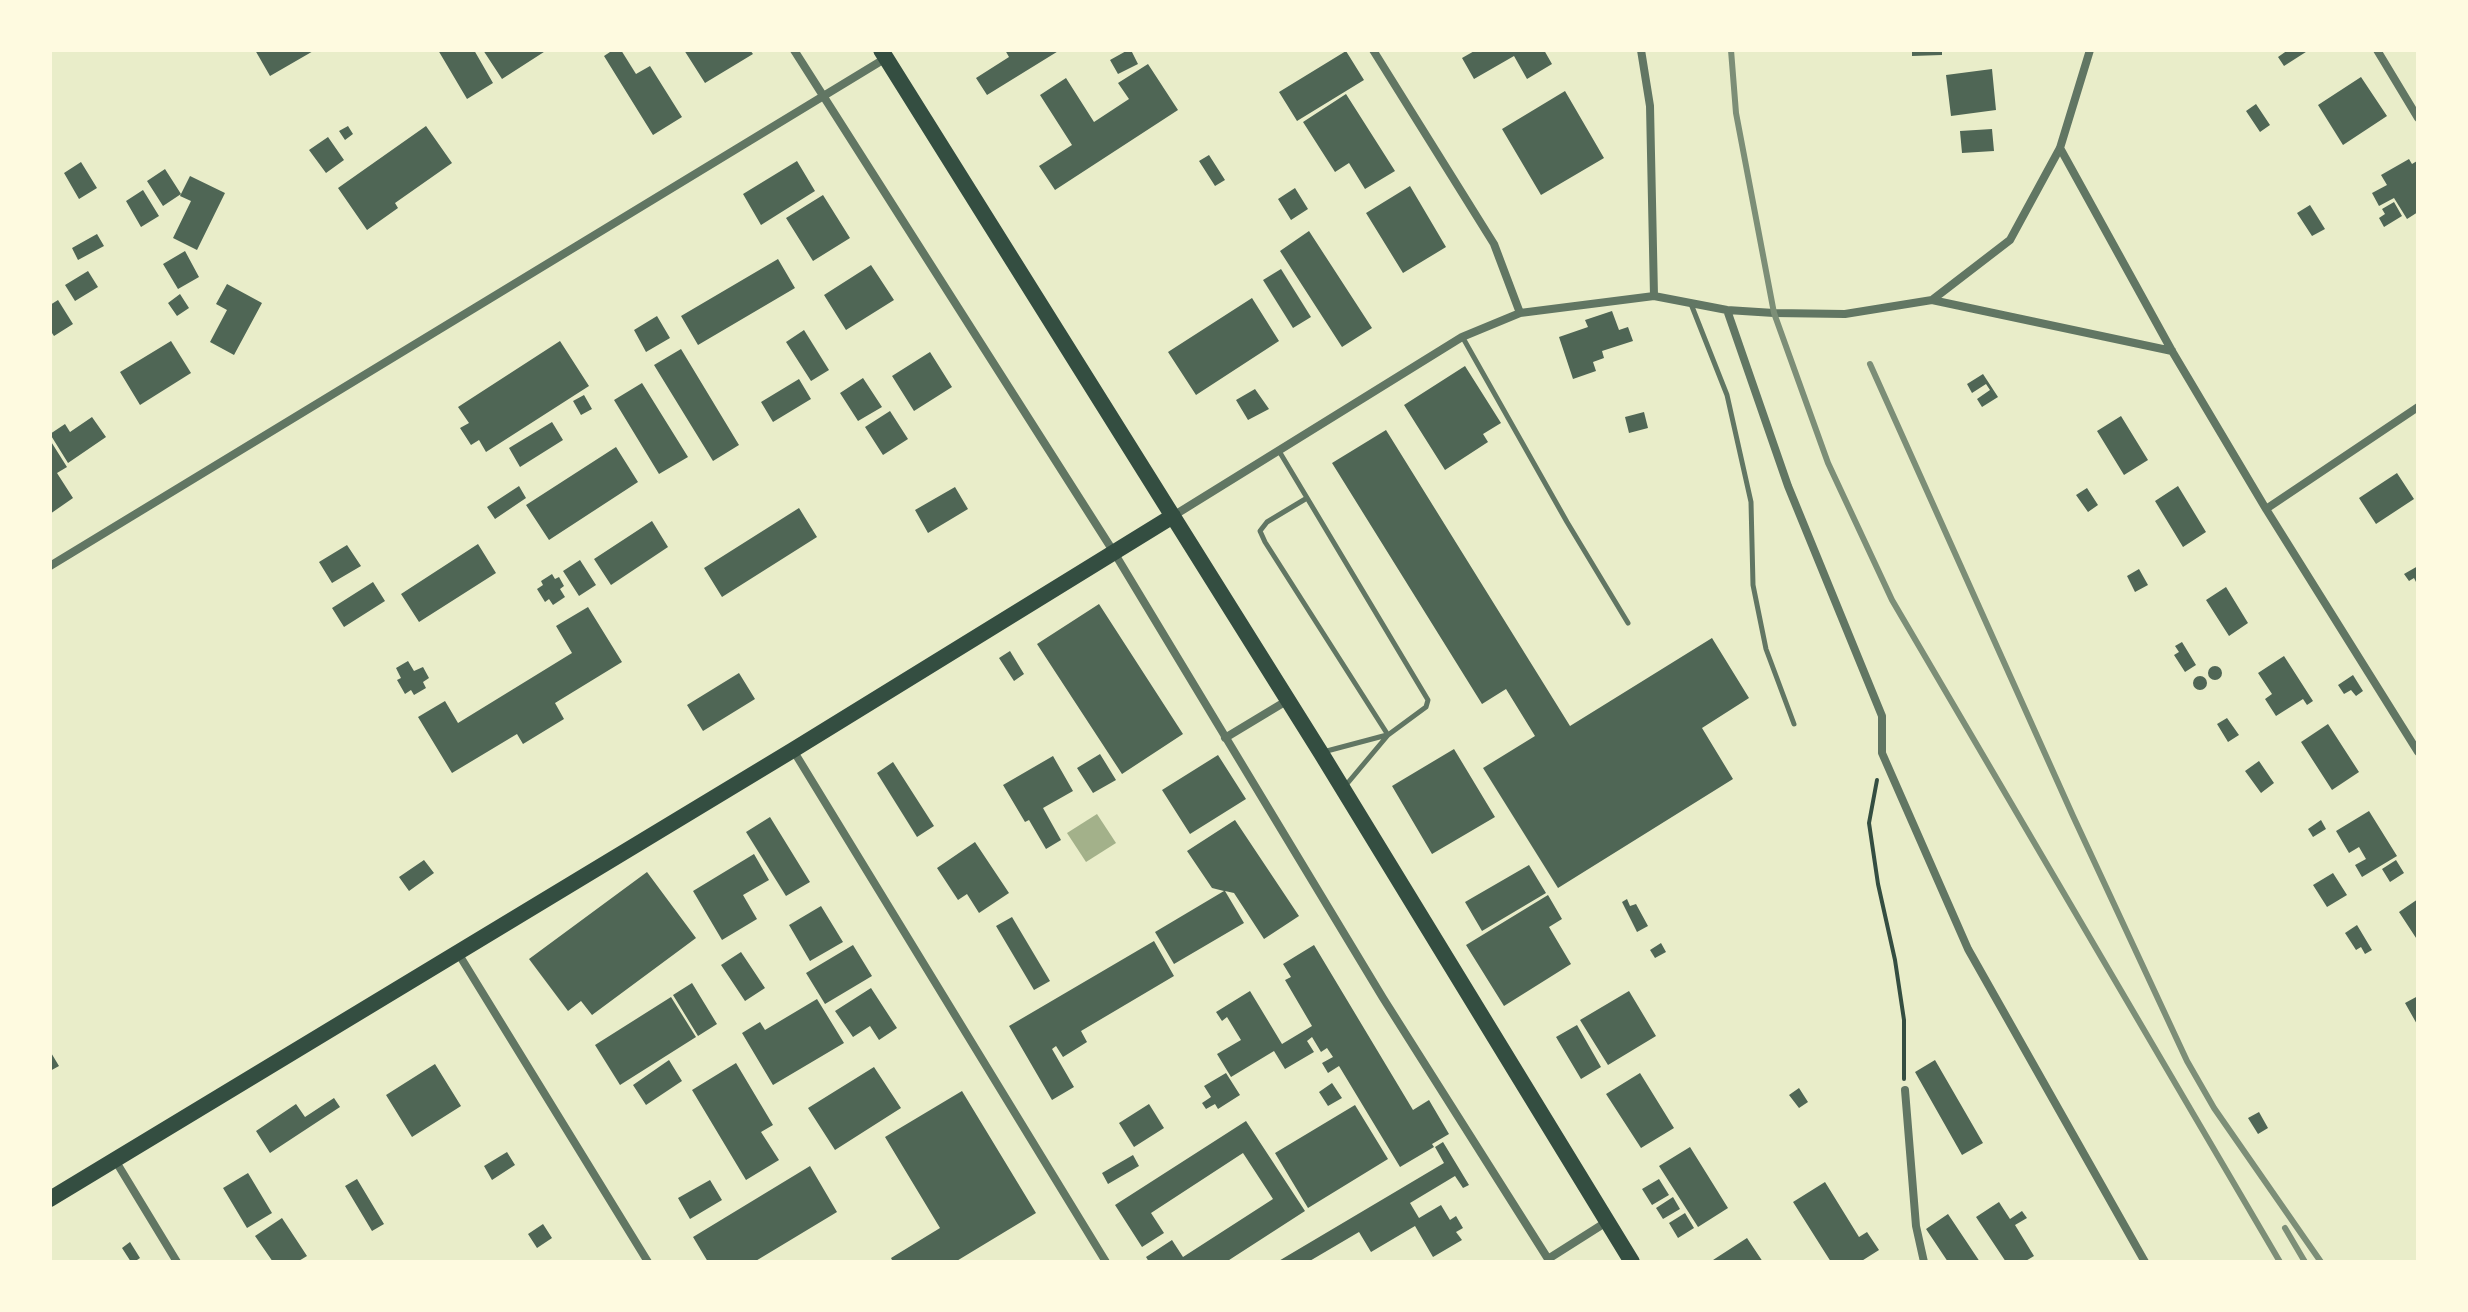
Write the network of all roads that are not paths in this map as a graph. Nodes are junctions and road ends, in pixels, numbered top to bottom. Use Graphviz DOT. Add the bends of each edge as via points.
graph roads {
  1 [pos="794,50"];
  2 [pos="1373,50"];
  3 [pos="1641,50"];
  4 [pos="2090,50"];
  5 [pos="2377,50"];
  6 [pos="884,54"];
  7 [pos="823,96"];
  8 [pos="2418,118"];
  9 [pos="2060,148"];
  10 [pos="1654,296"];
  11 [pos="1932,300"];
  12 [pos="1691,303"];
  13 [pos="1727,310"];
  14 [pos="1520,313"];
  15 [pos="1462,337"];
  16 [pos="2172,351"];
  17 [pos="2418,407"];
  18 [pos="1279,450"];
  19 [pos="1307,498"];
  20 [pos="2266,509"];
  21 [pos="1173,516"];
  22 [pos="1115,554"];
  23 [pos="50,566"];
  24 [pos="1628,623"];
  25 [pos="1288,700"];
  26 [pos="1794,724"];
  27 [pos="1388,735"];
  28 [pos="1225,738"];
  29 [pos="793,750"];
  30 [pos="2418,752"];
  31 [pos="1321,753"];
  32 [pos="1343,789"];
  33 [pos="458,953"];
  34 [pos="1905,1090"];
  35 [pos="115,1159"];
  36 [pos="50,1199"];
  37 [pos="1608,1221"];
  38 [pos="1549,1260"];
  39 [pos="177,1262"];
  40 [pos="648,1262"];
  41 [pos="1106,1262"];
  42 [pos="1632,1262"];
  43 [pos="1924,1262"];
  44 [pos="2145,1262"];
  1 -- 7 [label="street"];
  2 -- 14 [label="street" via="1494,244"];
  3 -- 10 [label="street" via="1650,106"];
  4 -- 9 [label="street"];
  5 -- 8 [label="street"];
  6 -- 7 [label="street"];
  6 -- 21 [label="highway"];
  7 -- 22 [label="street"];
  7 -- 23 [label="street"];
  9 -- 11 [label="street" via="2010,240"];
  9 -- 16 [label="street"];
  10 -- 12 [label="street"];
  10 -- 14 [label="street"];
  11 -- 13 [label="street" via="1845,314"];
  11 -- 16 [label="street"];
  12 -- 13 [label="street"];
  12 -- 26 [label="lane" via="1727,395 1751,502 1753,585 1766,649"];
  13 -- 44 [label="street" via="1788,486 1882,716 1882,753 1968,949"];
  14 -- 15 [label="street"];
  15 -- 18 [label="street"];
  15 -- 24 [label="lane"];
  16 -- 20 [label="street"];
  17 -- 20 [label="street"];
  18 -- 19 [label="lane"];
  18 -- 21 [label="street"];
  19 -- 27 [label="lane" via="1428,700"];
  19 -- 27 [label="lane" via="1260,531"];
  20 -- 30 [label="street"];
  21 -- 22 [label="highway"];
  21 -- 25 [label="highway"];
  22 -- 28 [label="street"];
  22 -- 29 [label="highway"];
  25 -- 28 [label="street"];
  25 -- 31 [label="highway"];
  27 -- 31 [label="lane"];
  27 -- 32 [label="lane"];
  28 -- 38 [label="street"];
  29 -- 33 [label="highway"];
  29 -- 41 [label="street"];
  31 -- 32 [label="highway"];
  32 -- 37 [label="highway"];
  33 -- 35 [label="highway"];
  33 -- 40 [label="street"];
  34 -- 43 [label="street"];
  35 -- 36 [label="highway"];
  35 -- 39 [label="street"];
  37 -- 38 [label="street"];
  37 -- 42 [label="highway"];
}
